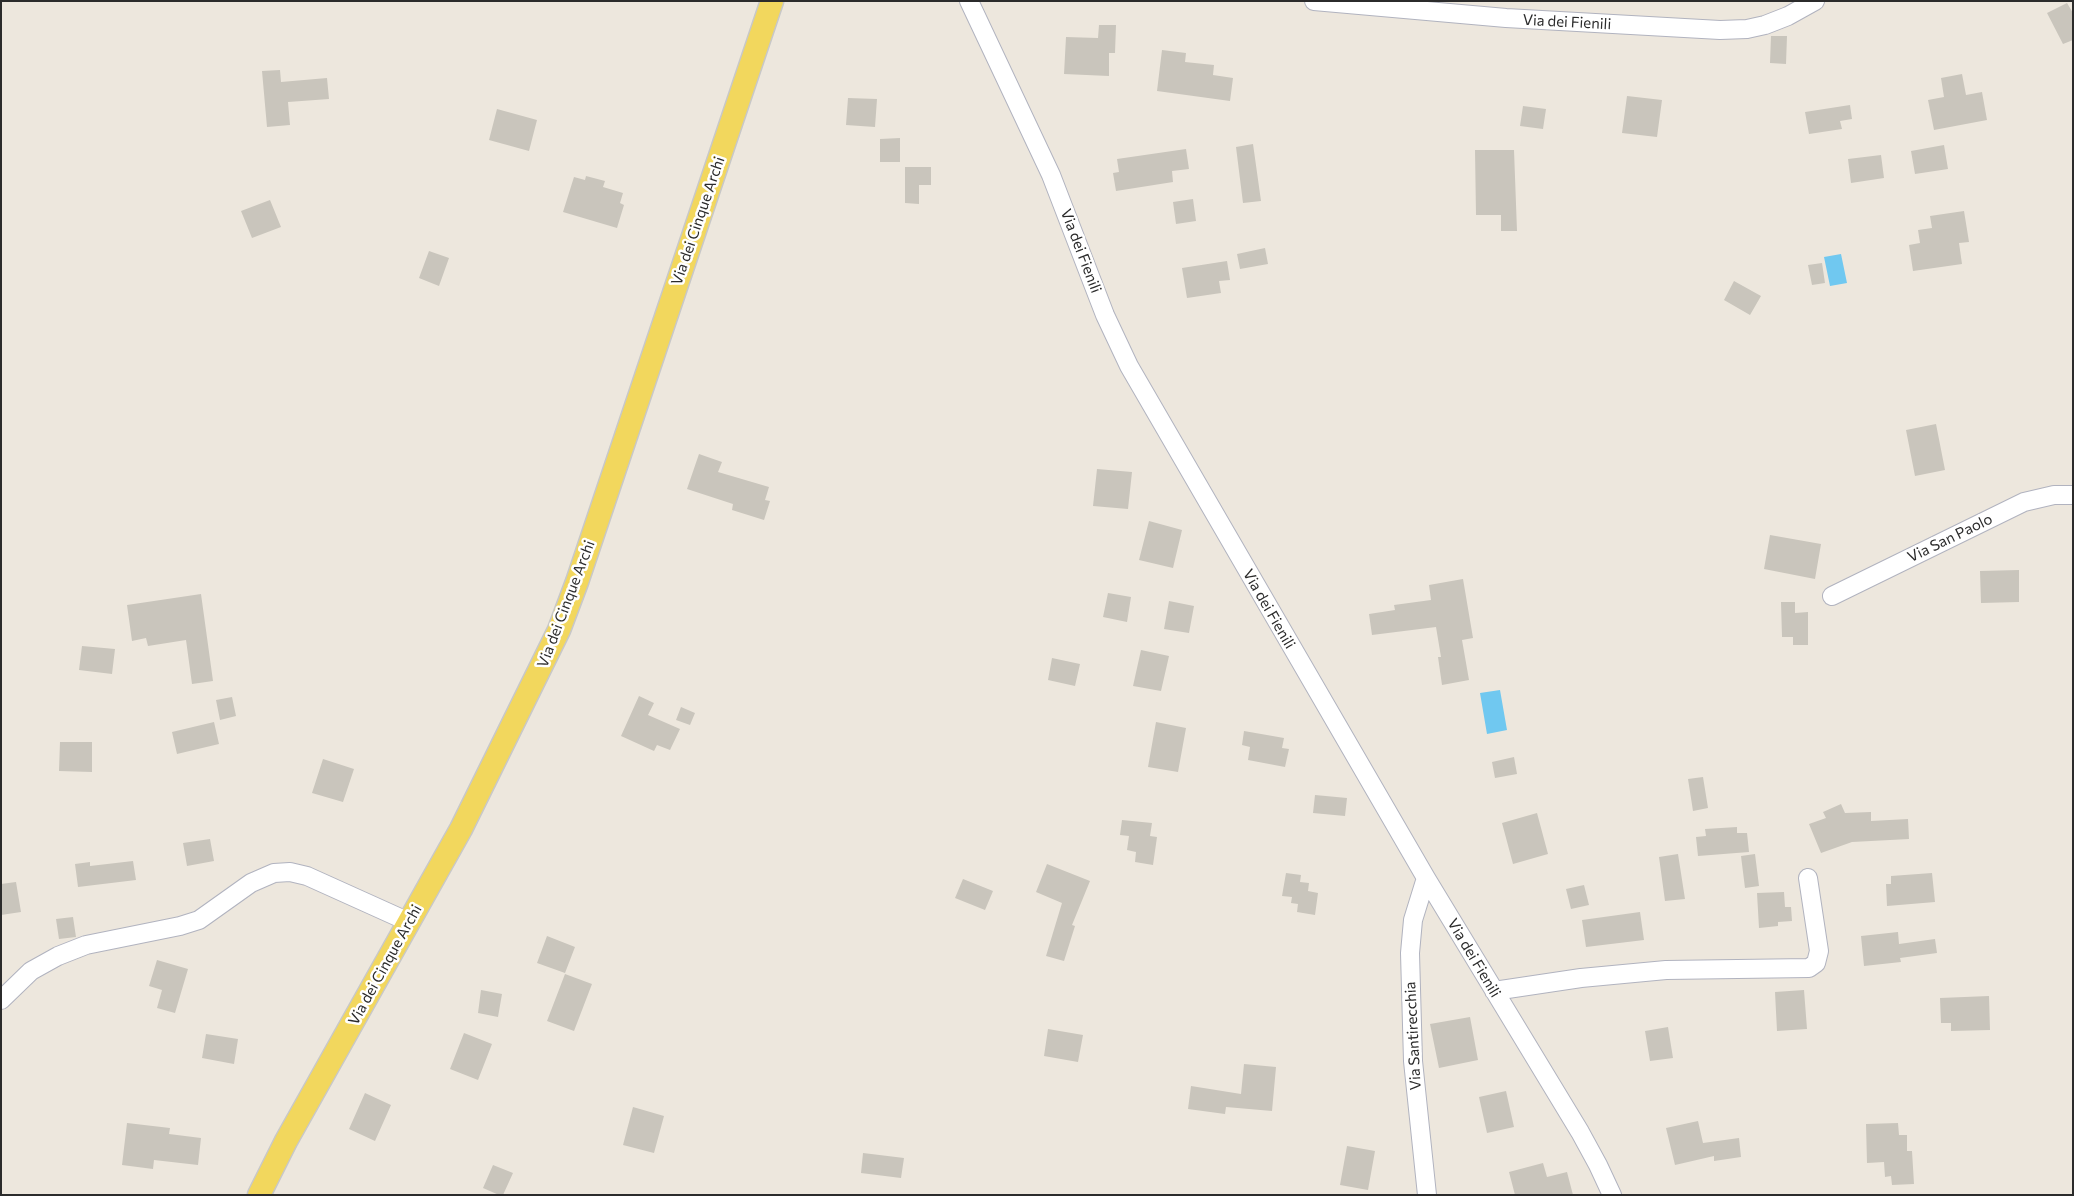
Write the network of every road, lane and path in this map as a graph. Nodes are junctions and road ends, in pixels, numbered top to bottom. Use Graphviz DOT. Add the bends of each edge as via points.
graph roads {
  1 [pos="772,1"];
  2 [pos="969,1"];
  3 [pos="1314,1"];
  4 [pos="1815,1"];
  5 [pos="2073,495"];
  6 [pos="1832,596"];
  7 [pos="1426,878"];
  8 [pos="1808,878"];
  9 [pos="409,922"];
  10 [pos="1494,991"];
  11 [pos="1,1000"];
  12 [pos="259,1195"];
  13 [pos="1427,1195"];
  14 [pos="1612,1195"];
  1 -- 9 [label="main road, Via dei Cinque Archi" via="563,622 472,808"];
  2 -- 7 [label="street, Via dei Fienili" via="1056,185 1105,315 1126,359"];
  3 -- 4 [label="street, Via dei Fienili" via="1506,18 1720,30 1764,25"];
  5 -- 6 [label="street, Via San Paolo" via="2046,497 2018,505"];
  7 -- 10 [label="street, Via dei Fienili"];
  7 -- 13 [label="street, Via Santirecchia" via="1413,920 1410,953 1413,1061"];
  8 -- 10 [label="street" via="1819,952 1816,963 1809,968 1658,970"];
  9 -- 11 [label="street" via="307,876 274,873 251,884 199,920 86,945 58,956 31,971"];
  9 -- 12 [label="main road, Via dei Cinque Archi"];
  10 -- 14 [label="street, Via dei Fienili" via="1586,1143"];
}
